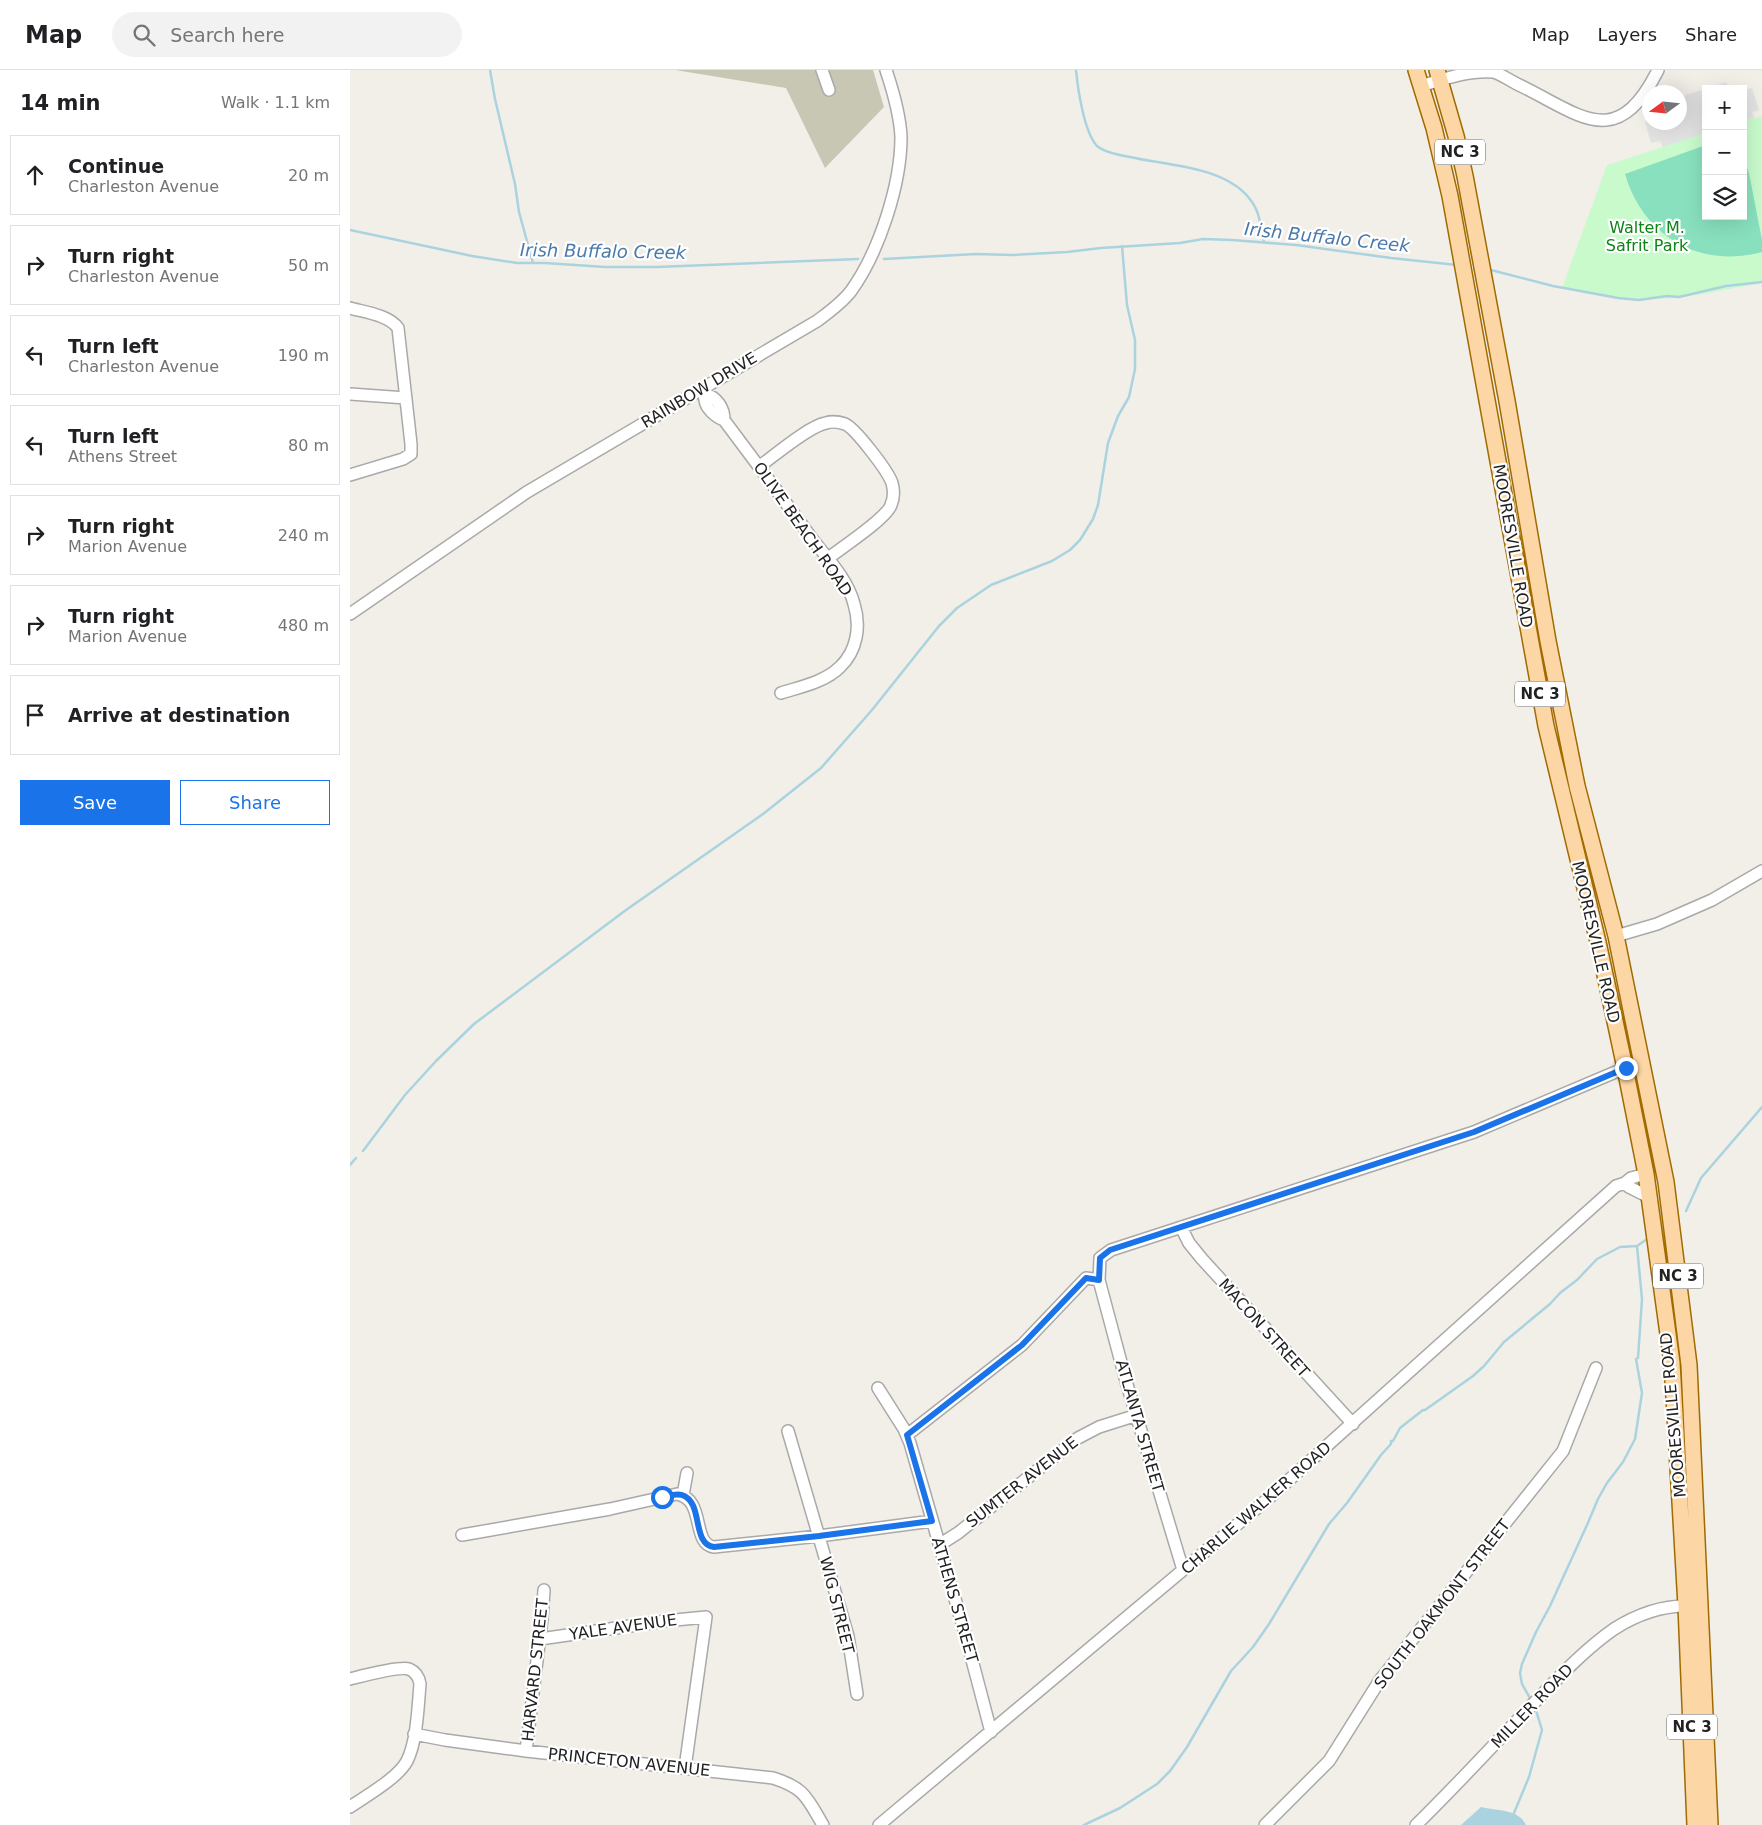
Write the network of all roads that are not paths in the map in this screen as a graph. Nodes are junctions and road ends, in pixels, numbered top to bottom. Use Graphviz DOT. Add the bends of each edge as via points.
graph roads {
  1 [pos="822,70"];
  2 [pos="886,70"];
  3 [pos="1416,70"];
  4 [pos="1658,70"];
  5 [pos="1439,75"];
  6 [pos="1421,86"];
  7 [pos="829,90"];
  8 [pos="350,308"];
  9 [pos="703,391"];
  10 [pos="350,394"];
  11 [pos="406,398"];
  12 [pos="760,466"];
  13 [pos="350,475"];
  14 [pos="827,559"];
  15 [pos="350,614"];
  16 [pos="1553,664"];
  17 [pos="1535,666"];
  18 [pos="781,693"];
  19 [pos="1761,875"];
  20 [pos="1616,936"];
  21 [pos="1621,1048"];
  22 [pos="1626,1068"];
  23 [pos="1662,1156"];
  24 [pos="1646,1174"];
  25 [pos="1625,1183"];
  26 [pos="1649,1197"];
  27 [pos="1181,1227"];
  28 [pos="1099,1280"];
  29 [pos="1678,1280"];
  30 [pos="1596,1368"];
  31 [pos="878,1388"];
  32 [pos="1137,1415"];
  33 [pos="1353,1424"];
  34 [pos="788,1431"];
  35 [pos="907,1435"];
  36 [pos="687,1474"];
  37 [pos="683,1495"];
  38 [pos="1681,1515"];
  39 [pos="932,1521"];
  40 [pos="462,1535"];
  41 [pos="819,1536"];
  42 [pos="939,1545"];
  43 [pos="1183,1570"];
  44 [pos="1698,1583"];
  45 [pos="544,1590"];
  46 [pos="1686,1606"];
  47 [pos="1662,1609"];
  48 [pos="1687,1629"];
  49 [pos="540,1639"];
  50 [pos="1704,1676"];
  51 [pos="350,1679"];
  52 [pos="857,1694"];
  53 [pos="991,1732"];
  54 [pos="414,1734"];
  55 [pos="526,1751"];
  56 [pos="685,1768"];
  57 [pos="350,1807"];
  58 [pos="823,1825"];
  59 [pos="879,1825"];
  60 [pos="1265,1825"];
  61 [pos="1416,1825"];
  62 [pos="1695,1825"];
  63 [pos="1710,1825"];
  1 -- 7 [label="street"];
  2 -- 9 [label="street, RAINBOW DRIVE" via="898,115 900,163 890,208 866,266 838,305"];
  3 -- 6 [label="main road, MOORESVILLE ROAD / NC 3"];
  4 -- 5 [label="street" via="1642,98 1630,110 1609,120 1595,120 1577,114 1493,72"];
  5 -- 6 [label="street"];
  5 -- 16 [label="main road, MOORESVILLE ROAD / NC 3" via="1456,136 1476,236"];
  6 -- 17 [label="main road, MOORESVILLE ROAD / NC 3" via="1443,165"];
  8 -- 11 [label="street" via="381,317 398,328"];
  9 -- 12 [label="street, OLIVE BEACH ROAD" via="712,396 724,411 724,420"];
  9 -- 15 [label="street, RAINBOW DRIVE" via="527,492"];
  10 -- 11 [label="street"];
  11 -- 13 [label="street" via="411,454 403,460"];
  12 -- 14 [label="street, OLIVE BEACH ROAD"];
  12 -- 14 [label="street" via="813,428 834,422 854,430 888,474 894,494 884,516"];
  14 -- 18 [label="street, OLIVE BEACH ROAD" via="846,586 856,610 857,634 850,654 839,668 820,680"];
  16 -- 17 [label="main road"];
  16 -- 20 [label="main road, MOORESVILLE ROAD / NC 3" via="1577,786"];
  17 -- 21 [label="main road, MOORESVILLE ROAD / NC 3" via="1551,751"];
  19 -- 20 [label="street" via="1657,924"];
  20 -- 23 [label="main road, MOORESVILLE ROAD / NC 3"];
  21 -- 22 [label="main road, MOORESVILLE ROAD / NC 3"];
  21 -- 23 [label="main road" via="1631,1065 1652,1155"];
  22 -- 24 [label="main road, MOORESVILLE ROAD / NC 3"];
  22 -- 27 [label="street" via="1474,1132"];
  23 -- 29 [label="main road, MOORESVILLE ROAD / NC 3"];
  24 -- 25 [label="street, CHARLIE WALKER ROAD"];
  24 -- 26 [label="main road, MOORESVILLE ROAD / NC 3"];
  24 -- 29 [label="main road" via="1655,1181 1659,1190 1671,1272"];
  25 -- 26 [label="street"];
  25 -- 33 [label="street, CHARLIE WALKER ROAD" via="1616,1186"];
  26 -- 38 [label="main road, MOORESVILLE ROAD / NC 3" via="1672,1363"];
  27 -- 28 [label="street" via="1105,1253 1100,1258"];
  27 -- 33 [label="street, MACON STREET" via="1202,1259"];
  28 -- 32 [label="street, ATLANTA STREET"];
  28 -- 35 [label="street" via="1086,1278 1022,1345"];
  29 -- 44 [label="main road, MOORESVILLE ROAD / NC 3" via="1689,1365"];
  30 -- 60 [label="street, SOUTH OAKMONT STREET" via="1563,1451 1380,1680 1329,1761"];
  31 -- 35 [label="street, ATHENS STREET"];
  32 -- 42 [label="street, SUMTER AVENUE" via="1078,1438"];
  32 -- 43 [label="street, ATLANTA STREET"];
  33 -- 43 [label="street, CHARLIE WALKER ROAD"];
  34 -- 41 [label="street, WIG STREET"];
  35 -- 39 [label="street, ATHENS STREET"];
  36 -- 37 [label="street"];
  37 -- 40 [label="street"];
  37 -- 41 [label="street" via="695,1511 703,1542 708,1546"];
  38 -- 44 [label="main road" via="1687,1530 1692,1570"];
  38 -- 46 [label="main road, MOORESVILLE ROAD / NC 3"];
  39 -- 41 [label="street"];
  39 -- 42 [label="street, ATHENS STREET"];
  41 -- 52 [label="street, WIG STREET" via="848,1636"];
  42 -- 53 [label="street, ATHENS STREET"];
  43 -- 53 [label="street, CHARLIE WALKER ROAD"];
  44 -- 50 [label="main road, MOORESVILLE ROAD / NC 3"];
  45 -- 49 [label="street, HARVARD STREET"];
  46 -- 47 [label="street, MILLER ROAD"];
  46 -- 48 [label="main road, MOORESVILLE ROAD / NC 3"];
  46 -- 50 [label="main road" via="1693,1612 1697,1659"];
  47 -- 48 [label="street" via="1677,1615"];
  47 -- 61 [label="street, MILLER ROAD" via="1632,1619 1581,1656"];
  48 -- 62 [label="main road, MOORESVILLE ROAD / NC 3"];
  49 -- 55 [label="street, HARVARD STREET"];
  49 -- 56 [label="street, YALE AVENUE" via="706,1617"];
  50 -- 63 [label="main road, MOORESVILLE ROAD / NC 3"];
  51 -- 54 [label="street" via="402,1668 415,1672 420,1684"];
  53 -- 59 [label="street, CHARLIE WALKER ROAD"];
  54 -- 55 [label="street, PRINCETON AVENUE"];
  54 -- 57 [label="street" via="406,1762 396,1774"];
  55 -- 56 [label="street, PRINCETON AVENUE"];
  56 -- 58 [label="street, PRINCETON AVENUE" via="773,1778 789,1783 801,1791"];
}
